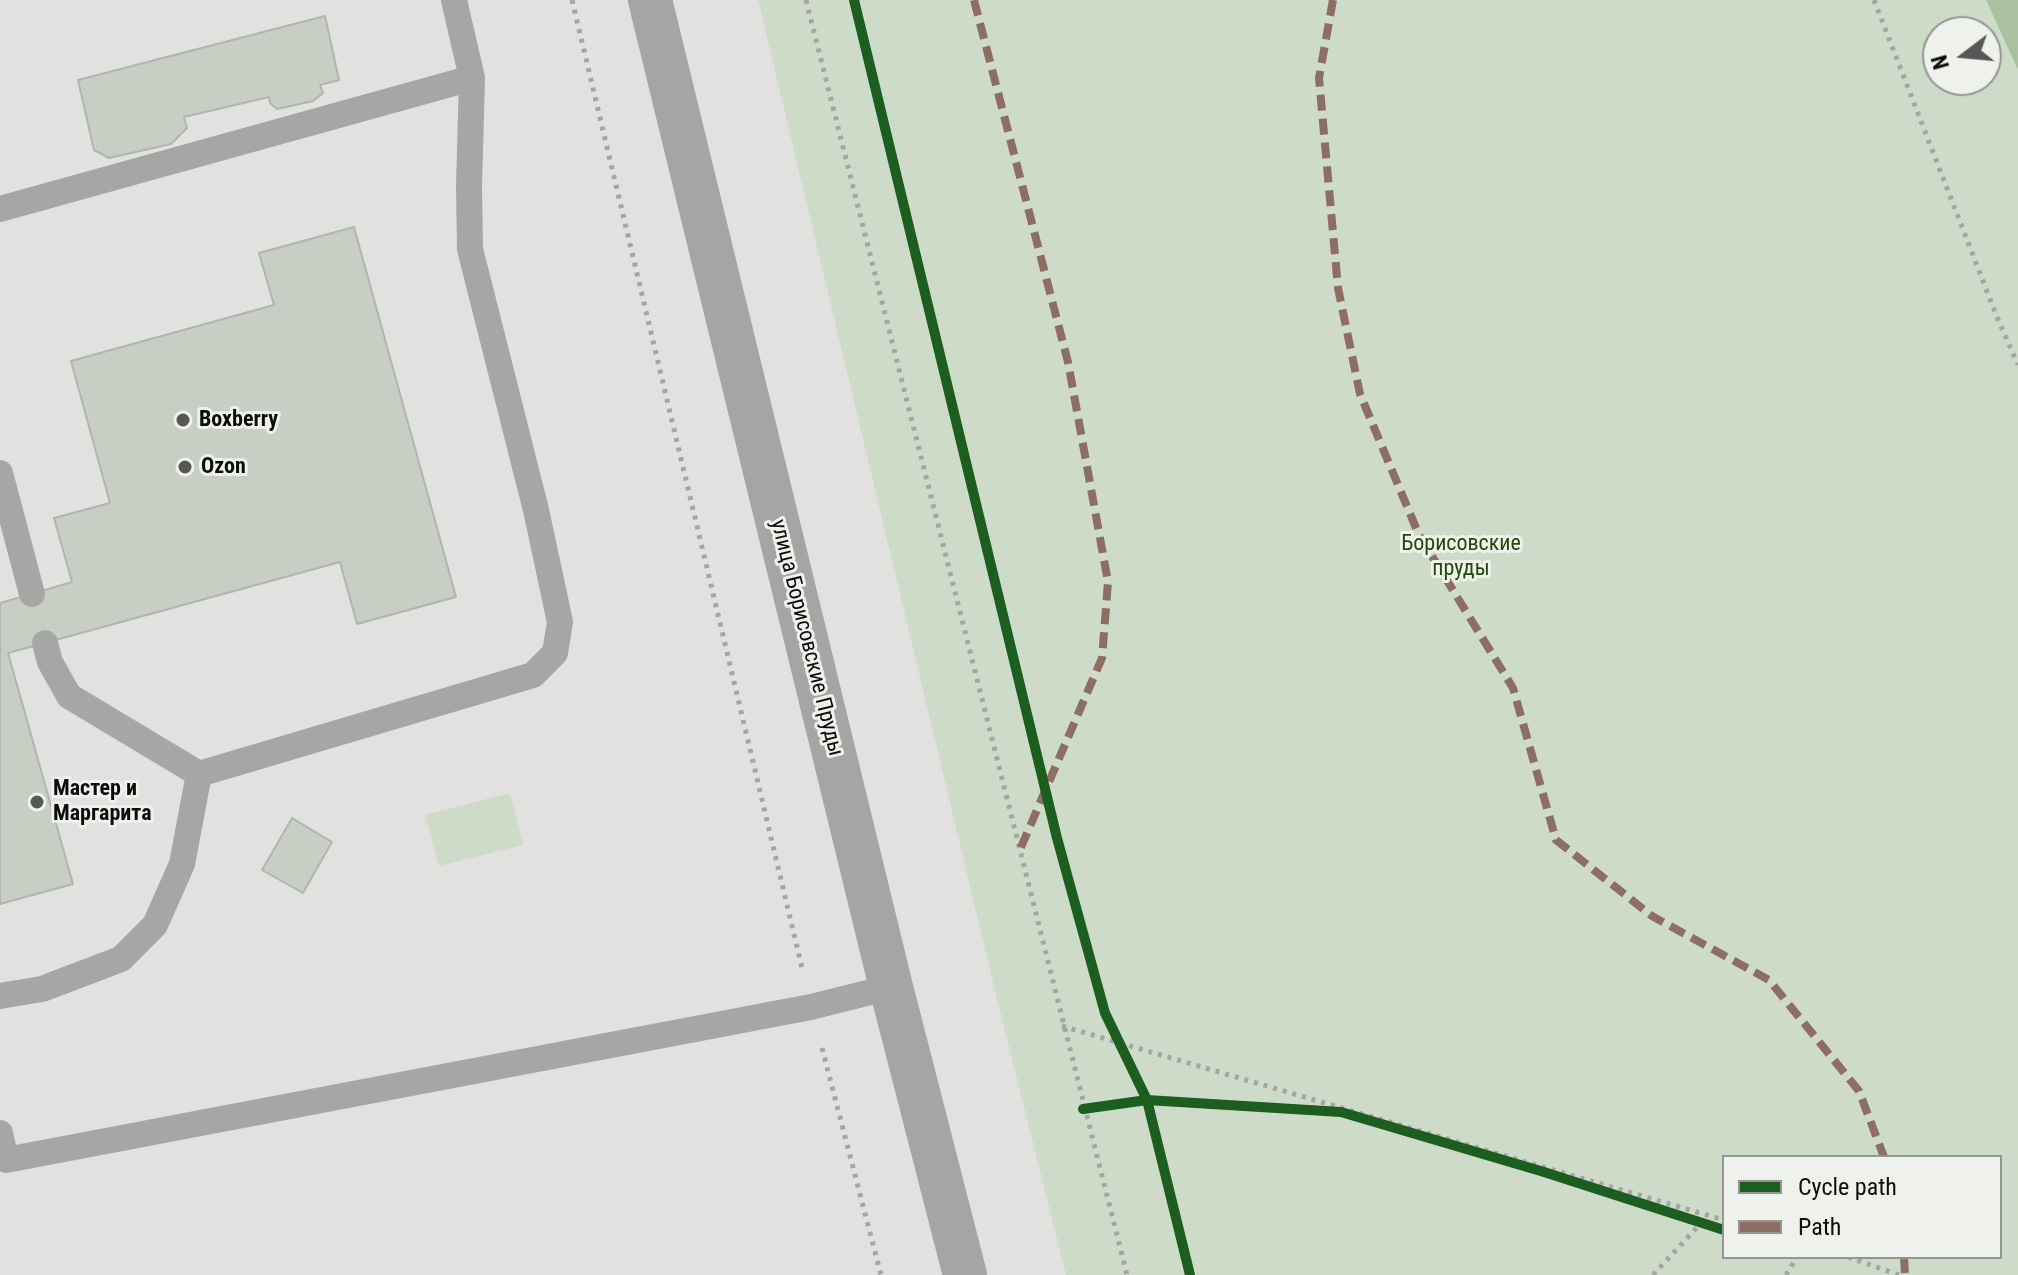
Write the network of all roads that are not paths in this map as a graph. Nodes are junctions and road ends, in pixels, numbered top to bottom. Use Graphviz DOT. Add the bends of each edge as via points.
graph roads {
  1 [pos="454,0"];
  2 [pos="650,0"];
  3 [pos="472,78"];
  4 [pos="0,209"];
  5 [pos="0,473"];
  6 [pos="32,594"];
  7 [pos="45,643"];
  8 [pos="199,774"];
  9 [pos="891,987"];
  10 [pos="0,996"];
  11 [pos="0,1133"];
  12 [pos="965,1275"];
  1 -- 3 [label="lane"];
  2 -- 9 [label="main road, улица Борисовские Пруды"];
  3 -- 4 [label="lane"];
  3 -- 8 [label="lane" via="470,249 560,622 555,653 533,675"];
  5 -- 6 [label="lane"];
  7 -- 8 [label="lane" via="69,696"];
  8 -- 10 [label="lane" via="182,864 155,925 121,959 42,989"];
  9 -- 11 [label="lane" via="811,1007 6,1160"];
  9 -- 12 [label="main road, улица Борисовские Пруды"];
}
